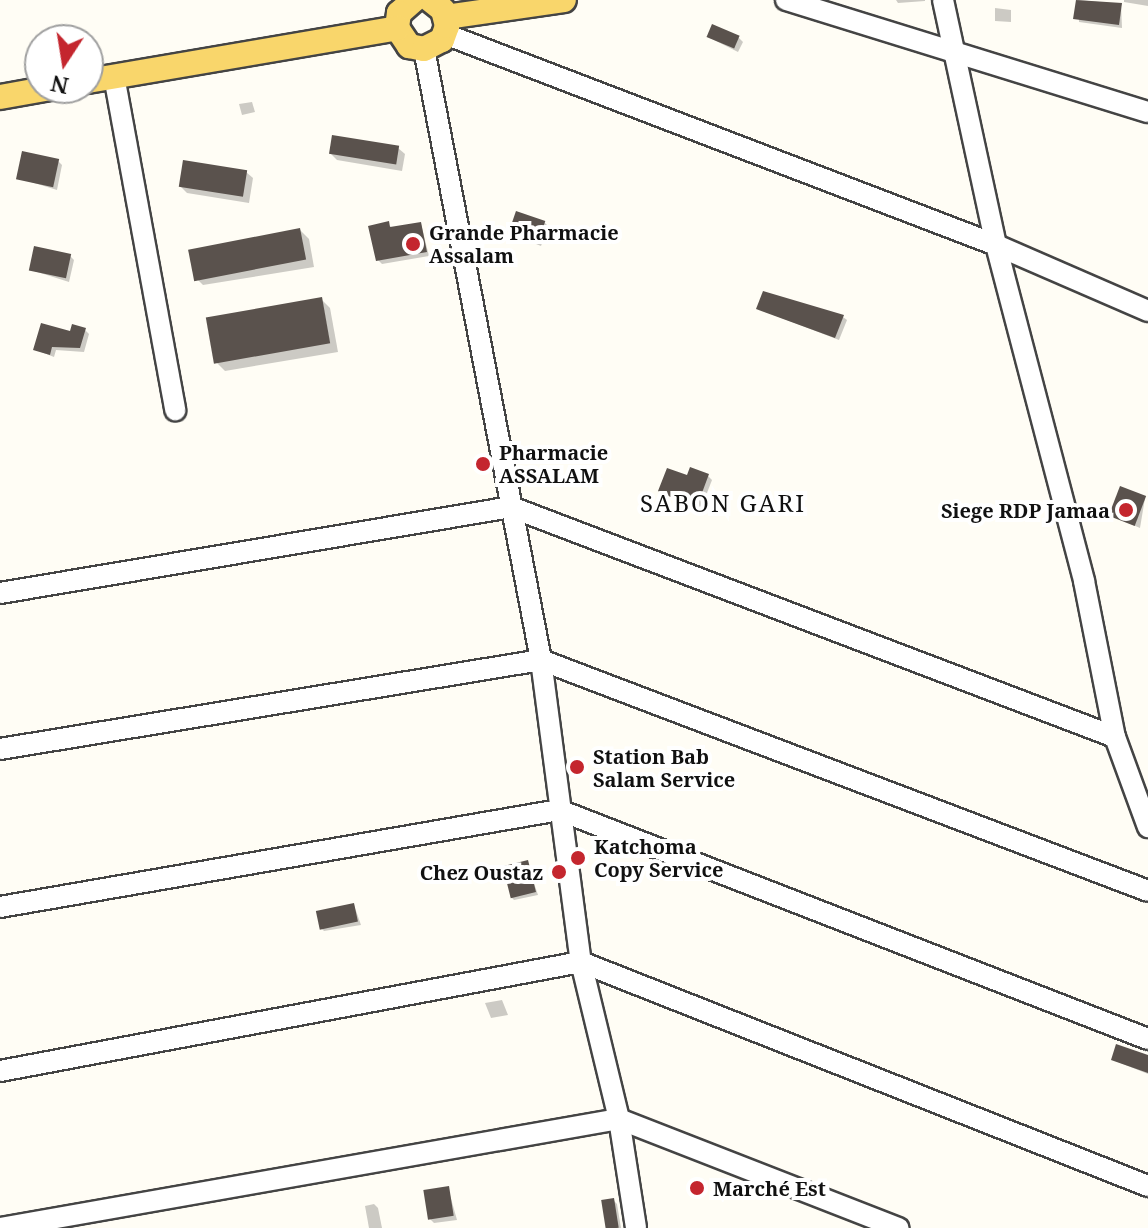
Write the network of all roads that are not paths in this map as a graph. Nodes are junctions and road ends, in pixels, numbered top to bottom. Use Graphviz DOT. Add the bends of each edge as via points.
graph roads {
  1 [pos="414,0"];
  2 [pos="564,0"];
  3 [pos="786,0"];
  4 [pos="943,0"];
  5 [pos="441,17"];
  6 [pos="397,28"];
  7 [pos="949,47"];
  8 [pos="424,49"];
  9 [pos="114,76"];
  10 [pos="104,78"];
  11 [pos="24,93"];
  12 [pos="0,97"];
  13 [pos="1148,112"];
  14 [pos="996,245"];
  15 [pos="1148,311"];
  16 [pos="175,410"];
  17 [pos="511,507"];
  18 [pos="0,593"];
  19 [pos="541,660"];
  20 [pos="1115,737"];
  21 [pos="0,749"];
  22 [pos="1142,789"];
  23 [pos="559,810"];
  24 [pos="1148,827"];
  25 [pos="1148,891"];
  26 [pos="0,907"];
  27 [pos="581,962"];
  28 [pos="1148,1039"];
  29 [pos="0,1071"];
  30 [pos="619,1119"];
  31 [pos="1148,1186"];
  32 [pos="0,1228"];
  33 [pos="636,1228"];
  34 [pos="899,1228"];
  1 -- 6 [label="main road" via="399,13"];
  2 -- 5 [label="main road"];
  3 -- 7 [label="street"];
  4 -- 7 [label="street"];
  5 -- 8 [label="main road"];
  5 -- 14 [label="street"];
  6 -- 8 [label="main road" via="409,46"];
  6 -- 9 [label="main road"];
  7 -- 13 [label="street"];
  7 -- 14 [label="street"];
  8 -- 17 [label="street"];
  9 -- 10 [label="main road"];
  9 -- 16 [label="street"];
  11 -- 12 [label="main road"];
  14 -- 15 [label="street"];
  14 -- 20 [label="street" via="1084,581"];
  17 -- 18 [label="street"];
  17 -- 19 [label="street"];
  17 -- 20 [label="street"];
  19 -- 21 [label="street"];
  19 -- 23 [label="street"];
  19 -- 25 [label="street"];
  20 -- 22 [label="street"];
  22 -- 24 [label="street"];
  23 -- 26 [label="street"];
  23 -- 27 [label="street"];
  23 -- 28 [label="street"];
  27 -- 29 [label="street"];
  27 -- 30 [label="street"];
  27 -- 31 [label="street"];
  30 -- 32 [label="street"];
  30 -- 33 [label="street"];
  30 -- 34 [label="street"];
}
